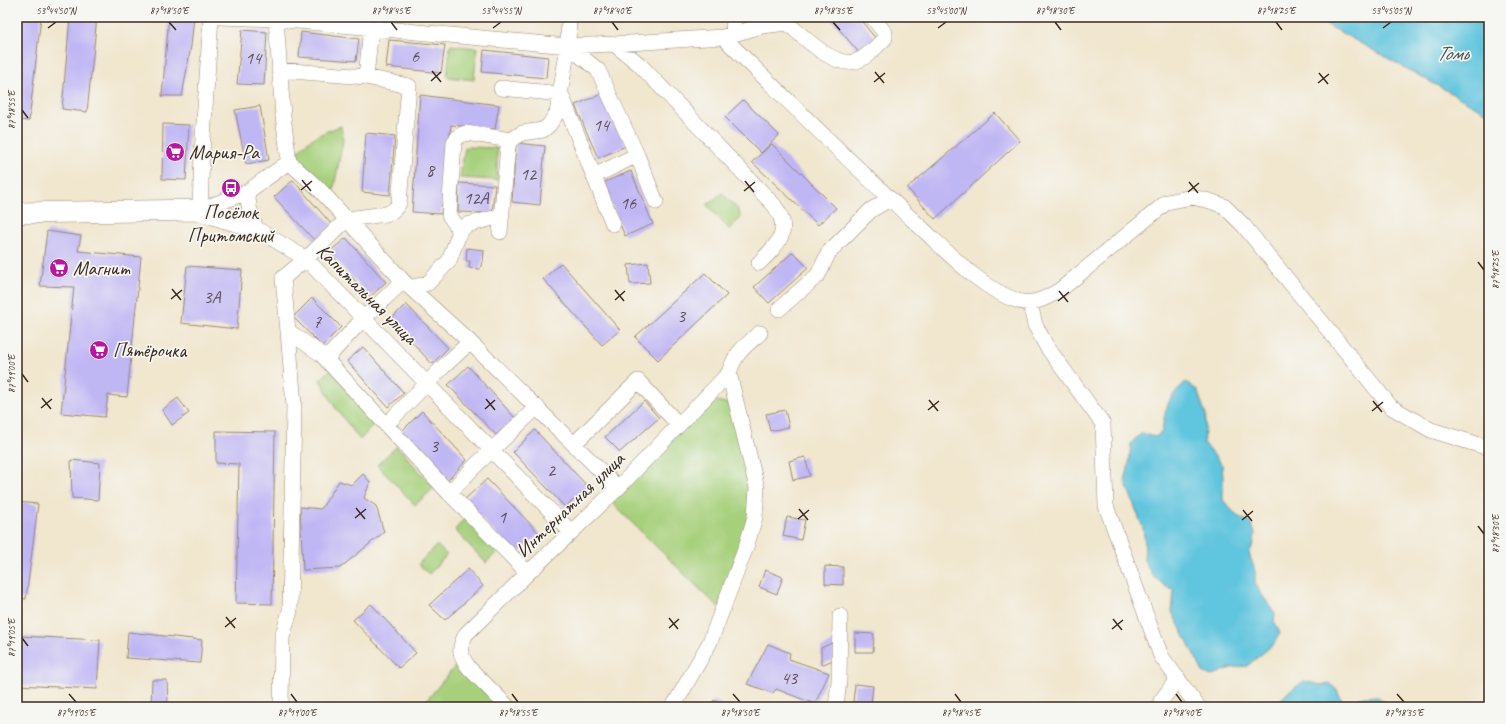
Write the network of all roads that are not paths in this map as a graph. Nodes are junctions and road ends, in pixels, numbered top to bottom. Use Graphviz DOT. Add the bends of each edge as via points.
graph roads {
  1 [pos="211,17"];
  2 [pos="220,17"];
  3 [pos="569,17"];
  4 [pos="734,17"];
  5 [pos="872,17"];
  6 [pos="276,19"];
  7 [pos="309,19"];
  8 [pos="788,20"];
  9 [pos="371,28"];
  10 [pos="728,36"];
  11 [pos="614,44"];
  12 [pos="568,46"];
  13 [pos="279,70"];
  14 [pos="366,77"];
  15 [pos="501,88"];
  16 [pos="561,94"];
  17 [pos="511,140"];
  18 [pos="637,155"];
  19 [pos="289,162"];
  20 [pos="594,176"];
  21 [pos="247,192"];
  22 [pos="890,199"];
  23 [pos="656,202"];
  24 [pos="200,210"];
  25 [pos="17,213"];
  26 [pos="501,216"];
  27 [pos="348,220"];
  28 [pos="613,224"];
  29 [pos="252,226"];
  30 [pos="460,231"];
  31 [pos="500,232"];
  32 [pos="306,259"];
  33 [pos="759,263"];
  34 [pos="407,284"];
  35 [pos="1030,303"];
  36 [pos="779,309"];
  37 [pos="363,319"];
  38 [pos="288,331"];
  39 [pos="760,333"];
  40 [pos="470,342"];
  41 [pos="326,359"];
  42 [pos="729,373"];
  43 [pos="427,383"];
  44 [pos="537,407"];
  45 [pos="386,425"];
  46 [pos="679,425"];
  47 [pos="574,444"];
  48 [pos="1489,448"];
  49 [pos="492,450"];
  50 [pos="618,488"];
  51 [pos="449,493"];
  52 [pos="571,532"];
  53 [pos="528,573"];
  54 [pos="840,616"];
  55 [pos="1178,678"];
  56 [pos="281,707"];
  57 [pos="508,707"];
  58 [pos="673,707"];
  59 [pos="836,707"];
  60 [pos="1159,707"];
  61 [pos="1198,707"];
  1 -- 24 [label="street"];
  2 -- 6 [label="street"];
  3 -- 12 [label="street"];
  4 -- 10 [label="street"];
  5 -- 8 [label="street" via="885,33 885,38 863,58 853,62 829,57"];
  6 -- 7 [label="street"];
  6 -- 13 [label="street"];
  7 -- 9 [label="street"];
  8 -- 10 [label="street"];
  9 -- 12 [label="street"];
  9 -- 14 [label="street"];
  10 -- 11 [label="street"];
  10 -- 22 [label="street"];
  11 -- 12 [label="street"];
  11 -- 33 [label="street" via="639,64 781,214 782,236"];
  12 -- 16 [label="street"];
  12 -- 18 [label="street" via="598,70"];
  13 -- 14 [label="street"];
  13 -- 19 [label="street"];
  14 -- 27 [label="street" via="409,86 399,203 392,212"];
  15 -- 16 [label="street"];
  16 -- 17 [label="street" via="557,113 549,125 543,130 522,133"];
  16 -- 20 [label="street"];
  17 -- 26 [label="street" via="508,146"];
  17 -- 30 [label="street" via="466,133 454,142 449,215"];
  18 -- 20 [label="street"];
  18 -- 23 [label="street"];
  19 -- 21 [label="street"];
  19 -- 27 [label="street"];
  20 -- 28 [label="street"];
  21 -- 24 [label="street"];
  21 -- 29 [label="street"];
  22 -- 35 [label="street" via="987,286 1019,302"];
  22 -- 36 [label="street" via="871,210 828,252 818,275"];
  24 -- 25 [label="street"];
  24 -- 29 [label="street"];
  26 -- 30 [label="street" via="467,225"];
  26 -- 31 [label="street"];
  27 -- 32 [label="street"];
  27 -- 34 [label="street"];
  29 -- 32 [label="street, Капитальная улица"];
  30 -- 34 [label="street" via="450,261 428,283"];
  32 -- 37 [label="street, Капитальная улица"];
  32 -- 38 [label="street" via="283,278"];
  34 -- 37 [label="street"];
  34 -- 40 [label="street"];
  35 -- 48 [label="street" via="1060,290 1167,202 1192,197 1210,200 1224,206 1244,226 1391,407 1431,430"];
  35 -- 55 [label="street" via="1035,325 1046,347 1103,424 1106,506 1161,656"];
  37 -- 41 [label="street"];
  37 -- 43 [label="street, Капитальная улица"];
  38 -- 41 [label="street"];
  38 -- 56 [label="street" via="294,414 290,611 282,637"];
  39 -- 42 [label="street, Интернатная улица" via="732,361"];
  40 -- 43 [label="street"];
  40 -- 44 [label="street"];
  41 -- 45 [label="street"];
  42 -- 46 [label="street, Интернатная улица"];
  42 -- 58 [label="street" via="756,488 754,517 746,547 710,642"];
  43 -- 45 [label="street"];
  43 -- 49 [label="street, Капитальная улица"];
  44 -- 47 [label="street"];
  44 -- 49 [label="street"];
  45 -- 51 [label="street"];
  46 -- 47 [label="street" via="638,381"];
  46 -- 50 [label="street, Интернатная улица"];
  47 -- 50 [label="street"];
  49 -- 51 [label="street"];
  49 -- 52 [label="street, Капитальная улица"];
  50 -- 52 [label="street, Интернатная улица"];
  51 -- 53 [label="street"];
  52 -- 53 [label="street, Интернатная улица"];
  53 -- 57 [label="street, Интернатная улица" via="466,634 461,643 460,652 463,660"];
  54 -- 59 [label="street"];
  55 -- 60 [label="street"];
  55 -- 61 [label="street"];
}
